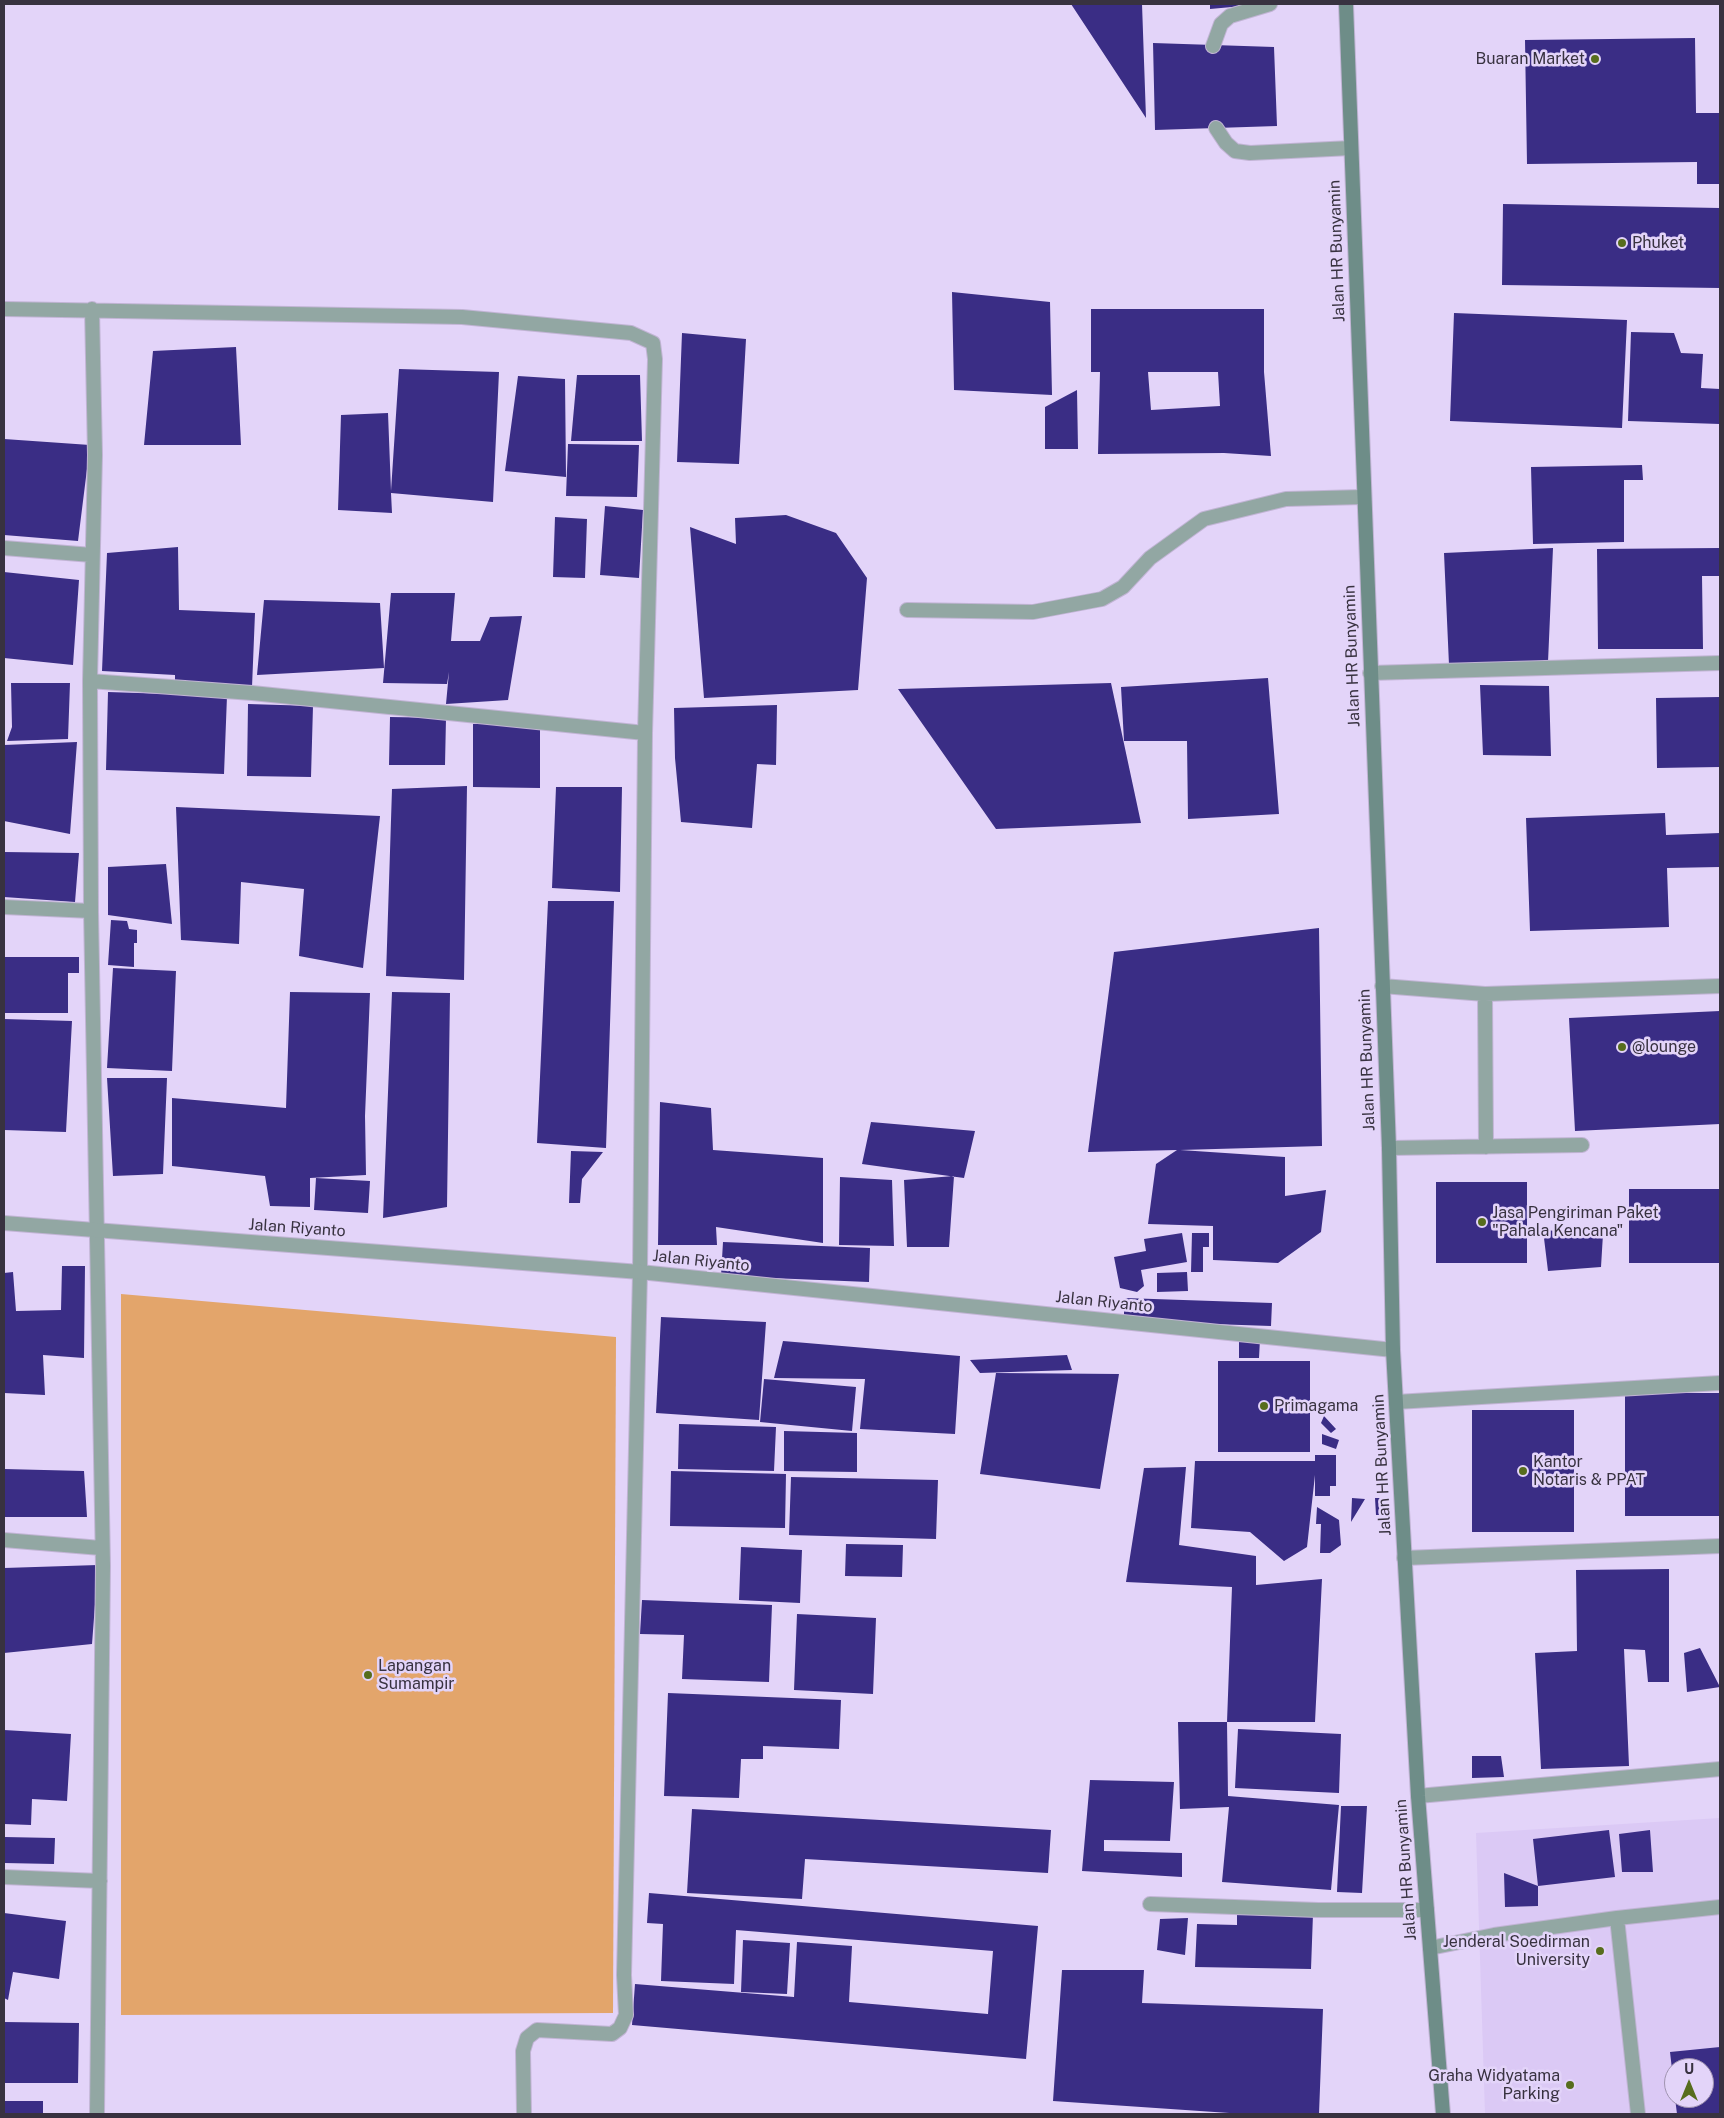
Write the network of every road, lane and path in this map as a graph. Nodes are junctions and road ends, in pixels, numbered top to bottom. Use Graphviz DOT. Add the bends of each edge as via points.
graph roads {
  1 [pos="1270,4"];
  2 [pos="1346,4"];
  3 [pos="1213,46"];
  4 [pos="1216,128"];
  5 [pos="1351,148"];
  6 [pos="4,309"];
  7 [pos="92,309"];
  8 [pos="1363,497"];
  9 [pos="4,548"];
  10 [pos="92,555"];
  11 [pos="907,610"];
  12 [pos="1720,663"];
  13 [pos="1370,673"];
  14 [pos="90,681"];
  15 [pos="645,734"];
  16 [pos="4,907"];
  17 [pos="91,911"];
  18 [pos="1382,986"];
  19 [pos="1720,986"];
  20 [pos="1486,994"];
  21 [pos="1582,1145"];
  22 [pos="1486,1147"];
  23 [pos="1388,1148"];
  24 [pos="4,1222"];
  25 [pos="96,1230"];
  26 [pos="640,1272"];
  27 [pos="1393,1350"];
  28 [pos="1720,1383"];
  29 [pos="1396,1402"];
  30 [pos="4,1540"];
  31 [pos="1720,1546"];
  32 [pos="101,1548"];
  33 [pos="1404,1558"];
  34 [pos="1720,1769"];
  35 [pos="1418,1796"];
  36 [pos="4,1877"];
  37 [pos="100,1881"];
  38 [pos="1150,1904"];
  39 [pos="1720,1907"];
  40 [pos="1427,1910"];
  41 [pos="1617,1918"];
  42 [pos="1430,1948"];
  43 [pos="96,2114"];
  44 [pos="524,2114"];
  45 [pos="1443,2114"];
  46 [pos="1638,2114"];
  1 -- 3 [label="street" via="1230,16 1221,24"];
  2 -- 5 [label="main road, Jalan HR Bunyamin"];
  4 -- 5 [label="street" via="1235,151"];
  5 -- 8 [label="main road, Jalan HR Bunyamin"];
  6 -- 7 [label="street"];
  7 -- 10 [label="street" via="95,455"];
  7 -- 15 [label="street" via="462,317 631,333 652,344 656,359"];
  8 -- 11 [label="street" via="1286,499 1204,519 1150,558 1123,587 1102,599 1033,612"];
  8 -- 13 [label="main road, Jalan HR Bunyamin"];
  9 -- 10 [label="street"];
  10 -- 14 [label="street"];
  12 -- 13 [label="street"];
  13 -- 18 [label="main road, Jalan HR Bunyamin"];
  14 -- 15 [label="street" via="252,693"];
  14 -- 17 [label="street"];
  15 -- 26 [label="street"];
  16 -- 17 [label="street"];
  17 -- 25 [label="street"];
  18 -- 20 [label="street"];
  18 -- 23 [label="main road, Jalan HR Bunyamin"];
  19 -- 20 [label="street"];
  20 -- 22 [label="street"];
  21 -- 22 [label="street"];
  22 -- 23 [label="street"];
  23 -- 27 [label="main road, Jalan HR Bunyamin"];
  24 -- 25 [label="street, Jalan Riyanto"];
  25 -- 26 [label="street, Jalan Riyanto"];
  25 -- 32 [label="street"];
  26 -- 27 [label="street, Jalan Riyanto"];
  26 -- 44 [label="street" via="624,1974 626,2015 620,2028 612,2034 538,2030 527,2038 523,2051"];
  27 -- 29 [label="main road, Jalan HR Bunyamin"];
  28 -- 29 [label="street"];
  29 -- 33 [label="main road, Jalan HR Bunyamin"];
  30 -- 32 [label="street"];
  31 -- 33 [label="street"];
  32 -- 37 [label="street"];
  33 -- 35 [label="main road, Jalan HR Bunyamin"];
  34 -- 35 [label="street"];
  35 -- 40 [label="main road, Jalan HR Bunyamin"];
  36 -- 37 [label="street"];
  37 -- 43 [label="street"];
  38 -- 40 [label="street"];
  39 -- 41 [label="street"];
  40 -- 42 [label="main road, Jalan HR Bunyamin"];
  41 -- 42 [label="street" via="1494,1935"];
  41 -- 46 [label="street"];
  42 -- 45 [label="main road, Jalan HR Bunyamin"];
}
